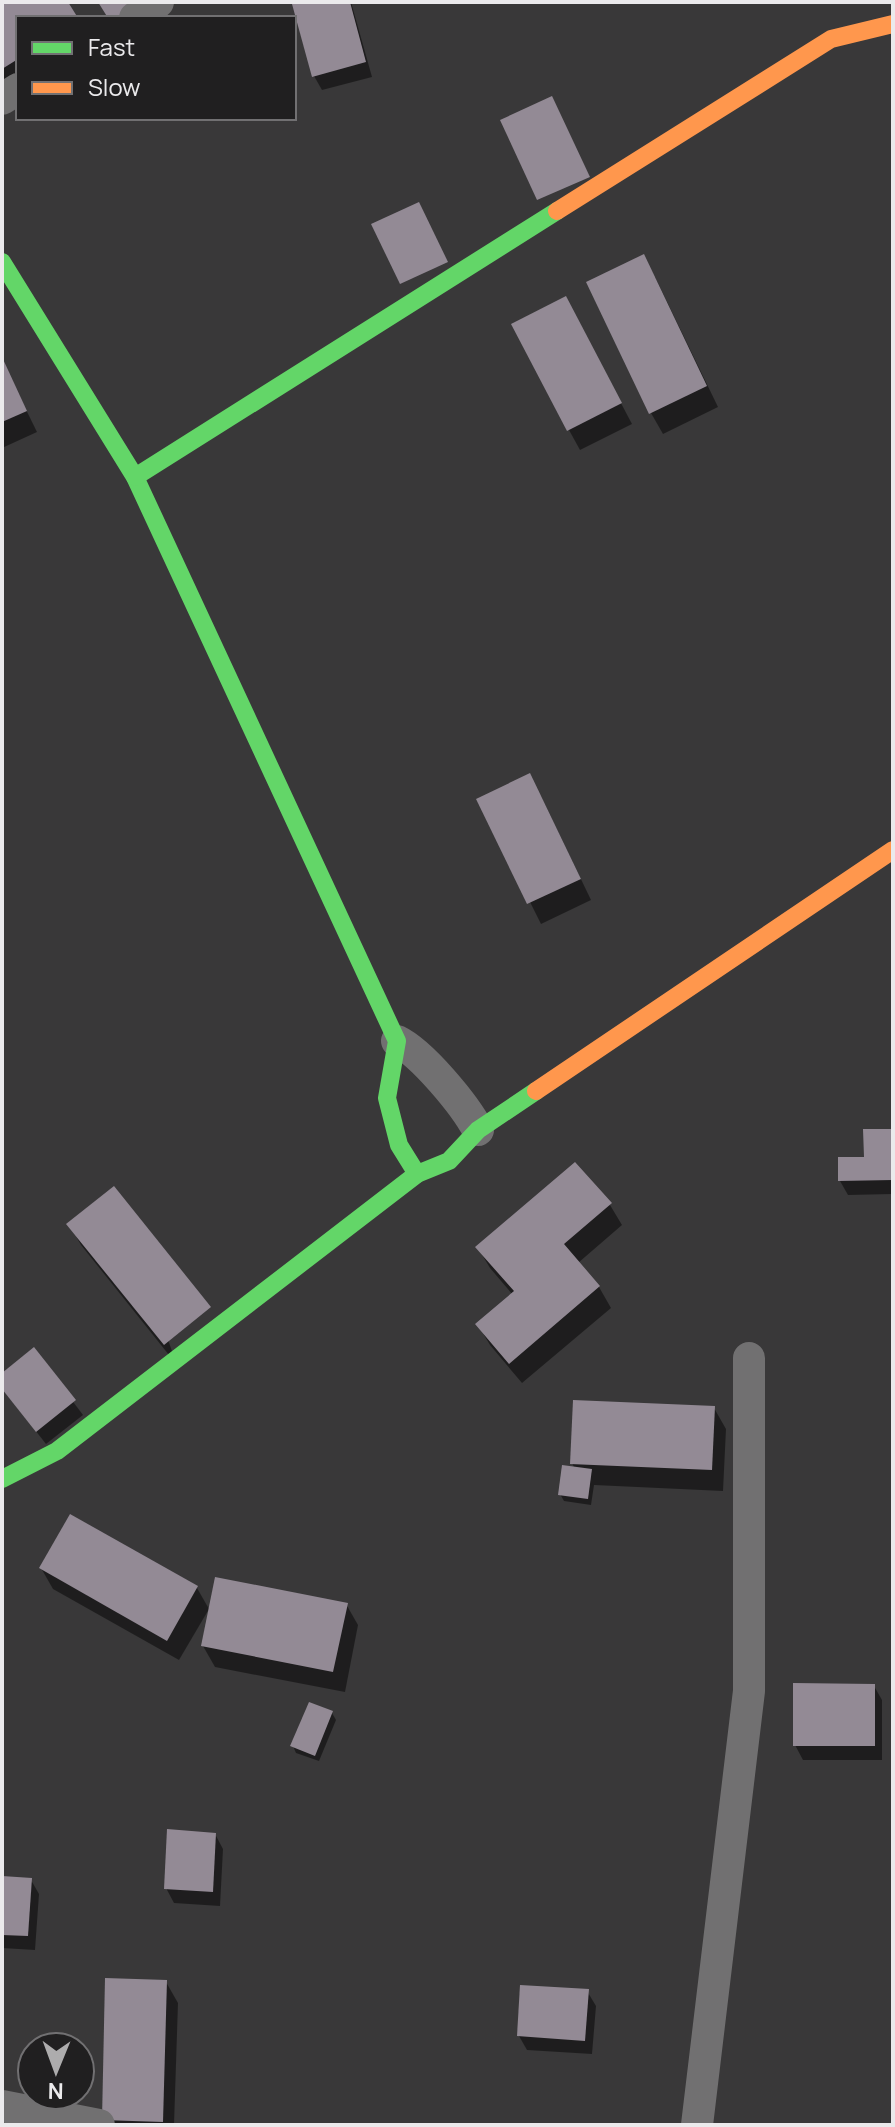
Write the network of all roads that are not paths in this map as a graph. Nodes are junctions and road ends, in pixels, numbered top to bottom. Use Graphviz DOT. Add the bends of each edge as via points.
graph roads {
  1 [pos="158,2"];
  2 [pos="138,16"];
  3 [pos="893,24"];
  4 [pos="2,262"];
  5 [pos="135,477"];
  6 [pos="893,850"];
  7 [pos="397,1041"];
  8 [pos="478,1130"];
  9 [pos="417,1174"];
  10 [pos="749,1358"];
  11 [pos="2,1479"];
  12 [pos="2,2106"];
  13 [pos="99,2125"];
  14 [pos="697,2125"];
  1 -- 2 [label="street"];
  3 -- 5 [label="street" via="831,39"];
  4 -- 5 [label="street"];
  5 -- 7 [label="street"];
  6 -- 8 [label="street"];
  7 -- 8 [label="street" via="428,1066"];
  7 -- 9 [label="street" via="387,1098 399,1145"];
  8 -- 9 [label="street" via="449,1161"];
  9 -- 11 [label="street" via="57,1451"];
  10 -- 14 [label="street" via="749,1691"];
  12 -- 13 [label="street"];
}
